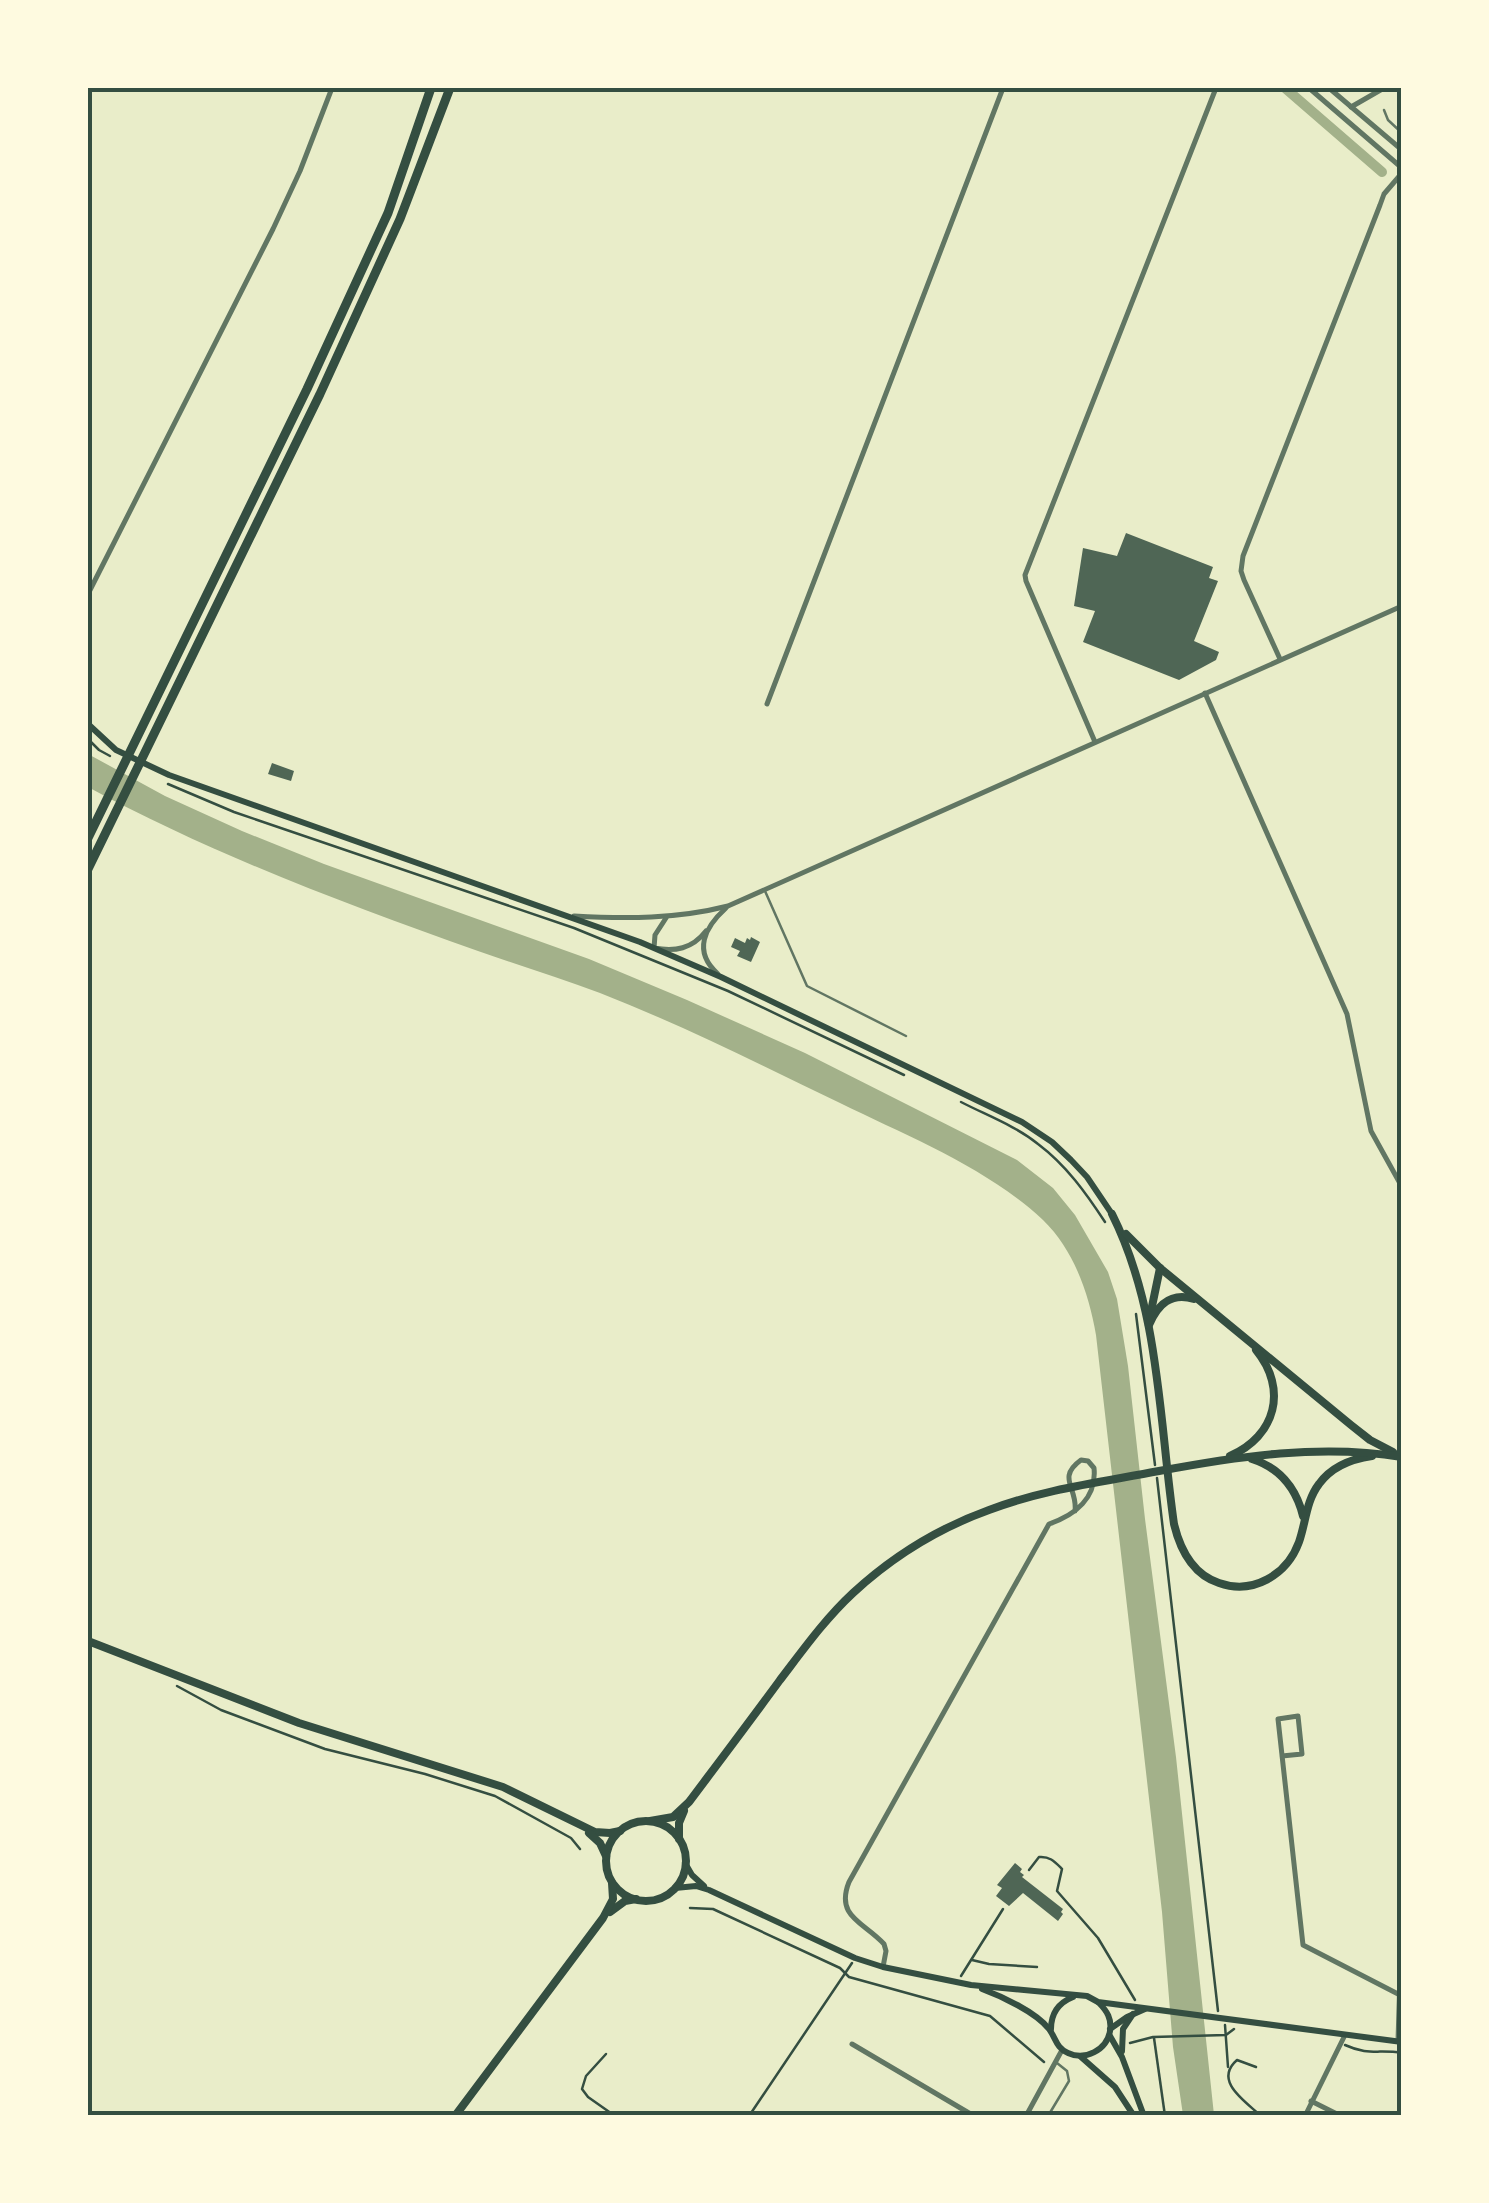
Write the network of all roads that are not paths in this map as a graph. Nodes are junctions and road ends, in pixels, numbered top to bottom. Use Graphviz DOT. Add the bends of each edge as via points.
graph roads {
  1 [pos="332,88"];
  2 [pos="431,88"];
  3 [pos="450,88"];
  4 [pos="1003,88"];
  5 [pos="1216,88"];
  6 [pos="1309,88"];
  7 [pos="1329,88"];
  8 [pos="1384,88"];
  9 [pos="1350,106"];
  10 [pos="1384,110"];
  11 [pos="1402,133"];
  12 [pos="1402,150"];
  13 [pos="1402,170"];
  14 [pos="88,594"];
  15 [pos="1402,606"];
  16 [pos="1280,660"];
  17 [pos="1206,693"];
  18 [pos="767,704"];
  19 [pos="88,724"];
  20 [pos="1095,742"];
  21 [pos="88,838"];
  22 [pos="88,869"];
  23 [pos="764,890"];
  24 [pos="728,906"];
  25 [pos="565,916"];
  26 [pos="668,916"];
  27 [pos="706,931"];
  28 [pos="654,948"];
  29 [pos="721,977"];
  30 [pos="906,1036"];
  31 [pos="1402,1186"];
  32 [pos="1108,1218"];
  33 [pos="1160,1268"];
  34 [pos="1198,1300"];
  35 [pos="1149,1325"];
  36 [pos="1242,1336"];
  37 [pos="1387,1454"];
  38 [pos="1402,1456"];
  39 [pos="1248,1457"];
  40 [pos="1215,1462"];
  41 [pos="1075,1511"];
  42 [pos="1304,1522"];
  43 [pos="88,1640"];
  44 [pos="1282,1756"];
  45 [pos="689,1802"];
  46 [pos="650,1822"];
  47 [pos="578,1824"];
  48 [pos="620,1830"];
  49 [pos="679,1840"];
  50 [pos="606,1856"];
  51 [pos="685,1863"];
  52 [pos="612,1882"];
  53 [pos="675,1888"];
  54 [pos="709,1890"];
  55 [pos="636,1899"];
  56 [pos="1402,1913"];
  57 [pos="603,1918"];
  58 [pos="883,1968"];
  59 [pos="972,1984"];
  60 [pos="1400,1995"];
  61 [pos="1074,1996"];
  62 [pos="1098,2002"];
  63 [pos="1134,2010"];
  64 [pos="1050,2030"];
  65 [pos="1110,2032"];
  66 [pos="1344,2034"];
  67 [pos="1400,2041"];
  68 [pos="852,2044"];
  69 [pos="1062,2050"];
  70 [pos="1080,2056"];
  71 [pos="1122,2057"];
  72 [pos="1054,2065"];
  73 [pos="1310,2101"];
  74 [pos="456,2116"];
  75 [pos="974,2116"];
  76 [pos="1026,2116"];
  77 [pos="1048,2116"];
  78 [pos="1134,2116"];
  79 [pos="1144,2116"];
  80 [pos="1305,2116"];
  81 [pos="1341,2116"];
  1 -- 14 [label="street" via="273,229"];
  2 -- 21 [label="highway" via="388,214"];
  3 -- 22 [label="highway" via="400,219 320,394"];
  4 -- 18 [label="street"];
  5 -- 20 [label="street" via="1025,575"];
  6 -- 13 [label="street"];
  7 -- 9 [label="street"];
  8 -- 9 [label="street"];
  9 -- 12 [label="street"];
  10 -- 11 [label="lane"];
  13 -- 16 [label="street" via="1384,194 1241,563"];
  15 -- 16 [label="street"];
  16 -- 17 [label="street"];
  17 -- 20 [label="street"];
  17 -- 31 [label="street" via="1348,1014 1371,1131"];
  19 -- 25 [label="main road" via="116,750 169,775"];
  20 -- 23 [label="street"];
  23 -- 24 [label="street"];
  23 -- 30 [label="lane" via="807,986"];
  24 -- 26 [label="street"];
  24 -- 27 [label="street"];
  25 -- 26 [label="street"];
  25 -- 28 [label="main road"];
  26 -- 28 [label="street"];
  27 -- 28 [label="street" via="684,948"];
  27 -- 29 [label="street" via="707,961"];
  28 -- 29 [label="main road"];
  29 -- 32 [label="main road" via="1022,1122 1071,1160 1097,1190"];
  32 -- 33 [label="main road"];
  32 -- 35 [label="main road" via="1126,1242"];
  33 -- 34 [label="main road"];
  33 -- 35 [label="main road"];
  34 -- 35 [label="main road" via="1166,1300"];
  34 -- 36 [label="main road"];
  35 -- 42 [label="main road" via="1174,1524 1185,1556 1207,1578 1252,1585 1282,1569"];
  36 -- 38 [label="main road" via="1360,1432"];
  36 -- 40 [label="main road" via="1271,1374 1272,1412 1255,1442"];
  37 -- 38 [label="main road"];
  37 -- 39 [label="main road"];
  37 -- 42 [label="main road" via="1355,1459 1329,1473 1312,1494"];
  39 -- 40 [label="main road"];
  39 -- 42 [label="main road" via="1291,1486"];
  40 -- 45 [label="main road" via="1004,1504 910,1549 842,1603"];
  41 -- 41 [label="street" via="1095,1477 1081,1460 1069,1474"];
  41 -- 58 [label="street" via="1049,1524 849,1882 846,1910 884,1944"];
  43 -- 47 [label="main road" via="322,1731 503,1787"];
  44 -- 44 [label="street" via="1278,1718 1298,1716 1302,1754"];
  44 -- 60 [label="street" via="1303,1945"];
  45 -- 46 [label="main road" via="673,1817"];
  45 -- 49 [label="main road"];
  46 -- 48 [label="main road"];
  46 -- 49 [label="main road"];
  47 -- 48 [label="main road" via="603,1833"];
  47 -- 50 [label="main road"];
  48 -- 50 [label="main road"];
  49 -- 51 [label="main road"];
  50 -- 52 [label="main road"];
  51 -- 53 [label="main road"];
  51 -- 54 [label="main road"];
  52 -- 55 [label="main road"];
  52 -- 57 [label="main road" via="613,1899"];
  53 -- 54 [label="main road"];
  53 -- 55 [label="main road" via="659,1898"];
  54 -- 58 [label="main road"];
  55 -- 57 [label="main road"];
  56 -- 60 [label="street"];
  57 -- 74 [label="main road"];
  58 -- 59 [label="main road"];
  59 -- 61 [label="main road"];
  59 -- 64 [label="main road"];
  60 -- 67 [label="street"];
  61 -- 62 [label="main road"];
  61 -- 64 [label="main road" via="1055,2010"];
  62 -- 63 [label="main road"];
  62 -- 65 [label="main road"];
  63 -- 65 [label="main road"];
  63 -- 66 [label="main road"];
  63 -- 71 [label="main road" via="1123,2029"];
  64 -- 69 [label="main road"];
  65 -- 70 [label="main road" via="1098,2050"];
  65 -- 71 [label="main road"];
  66 -- 67 [label="main road"];
  66 -- 73 [label="street"];
  68 -- 75 [label="street"];
  69 -- 70 [label="main road"];
  69 -- 72 [label="street"];
  70 -- 78 [label="main road" via="1120,2092"];
  71 -- 79 [label="main road"];
  72 -- 76 [label="street"];
  72 -- 77 [label="lane" via="1067,2071 1070,2082"];
  73 -- 80 [label="street"];
  73 -- 81 [label="street"];
}
